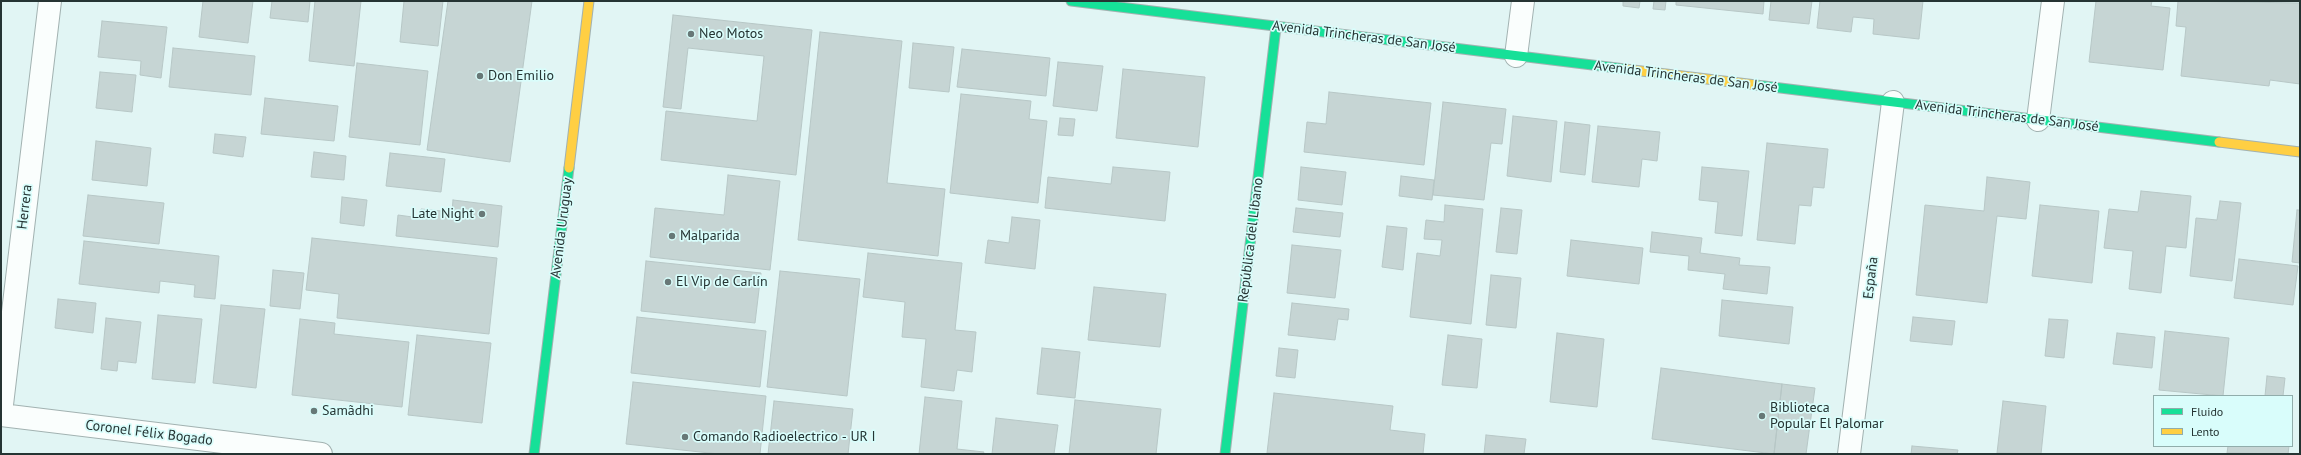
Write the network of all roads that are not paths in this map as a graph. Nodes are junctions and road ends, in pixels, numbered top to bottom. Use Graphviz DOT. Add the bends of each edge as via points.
graph roads {
  1 [pos="50,1"];
  2 [pos="590,1"];
  3 [pos="1071,1"];
  4 [pos="1523,1"];
  5 [pos="2052,1"];
  6 [pos="1276,27"];
  7 [pos="1516,56"];
  8 [pos="1893,102"];
  9 [pos="2038,120"];
  10 [pos="2300,152"];
  11 [pos="1,414"];
  12 [pos="321,454"];
  13 [pos="534,454"];
  14 [pos="1225,454"];
  15 [pos="1849,454"];
  1 -- 11 [label="street, Herrera"];
  2 -- 13 [label="main road, Avenida Uruguay"];
  3 -- 6 [label="main road, Avenida Trincheras de San José"];
  4 -- 7 [label="street"];
  5 -- 9 [label="street"];
  6 -- 7 [label="main road, Avenida Trincheras de San José"];
  6 -- 14 [label="main road, República del Líbano"];
  7 -- 8 [label="main road, Avenida Trincheras de San José"];
  8 -- 9 [label="main road, Avenida Trincheras de San José"];
  8 -- 15 [label="street, España"];
  9 -- 10 [label="main road, Avenida Trincheras de San José"];
  11 -- 12 [label="street, Coronel Félix Bogado"];
}
